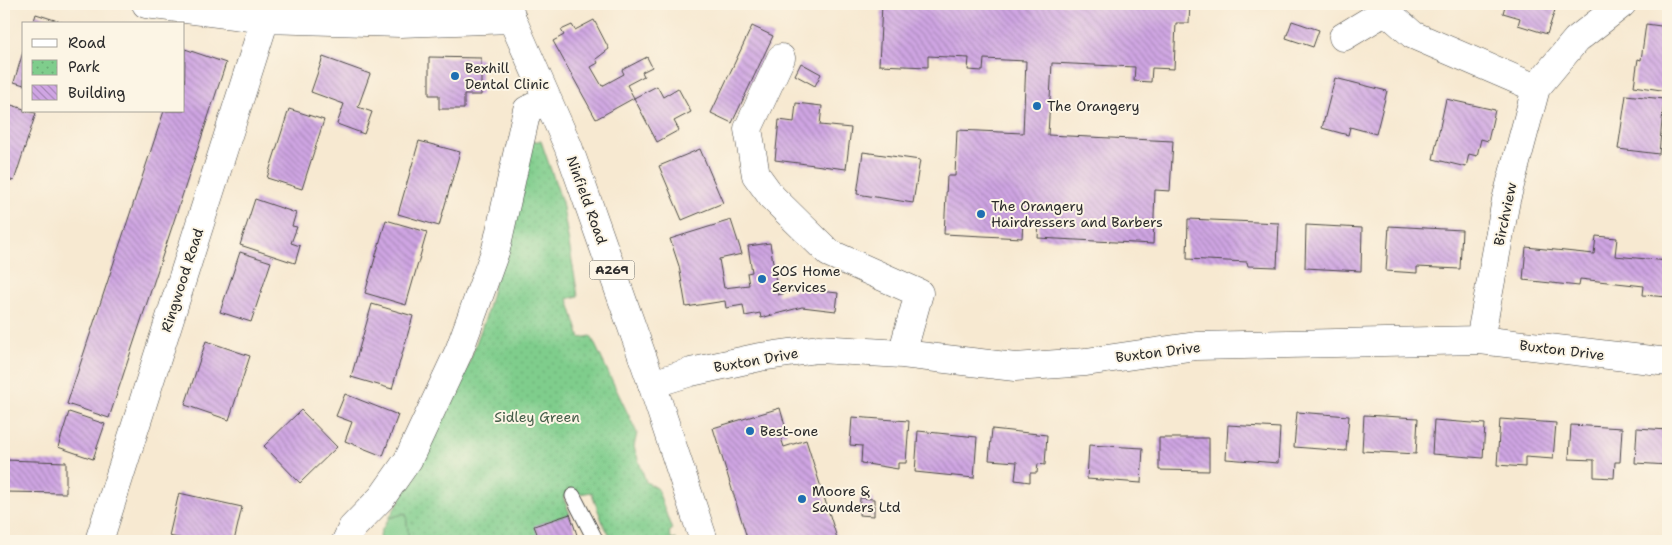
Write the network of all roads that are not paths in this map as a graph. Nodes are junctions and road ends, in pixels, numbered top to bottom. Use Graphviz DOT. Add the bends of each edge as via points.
graph roads {
  1 [pos="146,4"];
  2 [pos="1622,4"];
  3 [pos="1384,7"];
  4 [pos="510,12"];
  5 [pos="265,19"];
  6 [pos="1343,37"];
  7 [pos="781,58"];
  8 [pos="1536,88"];
  9 [pos="547,100"];
  10 [pos="1480,340"];
  11 [pos="902,354"];
  12 [pos="1668,362"];
  13 [pos="652,384"];
  14 [pos="573,496"];
  15 [pos="99,541"];
  16 [pos="346,541"];
  17 [pos="596,541"];
  18 [pos="704,541"];
  1 -- 5 [label="street"];
  2 -- 8 [label="street, Birchview" via="1576,40"];
  3 -- 6 [label="street"];
  3 -- 8 [label="street" via="1413,35"];
  4 -- 5 [label="street" via="400,23"];
  4 -- 9 [label="street, Ninfield Road / A269"];
  5 -- 15 [label="street, Ringwood Road"];
  7 -- 11 [label="street" via="748,129 756,175 772,197 829,253 919,293"];
  8 -- 10 [label="street, Birchview" via="1506,200"];
  9 -- 13 [label="street, Ninfield Road / A269" via="568,146"];
  9 -- 16 [label="street" via="526,110 496,249 459,351 408,460 382,497 352,528"];
  10 -- 11 [label="street, Buxton Drive" via="1196,346 1086,362 1015,367"];
  10 -- 12 [label="street, Buxton Drive"];
  11 -- 13 [label="street, Buxton Drive" via="818,349 760,357"];
  13 -- 18 [label="street, Ninfield Road / A269"];
  14 -- 17 [label="lane"];
}
